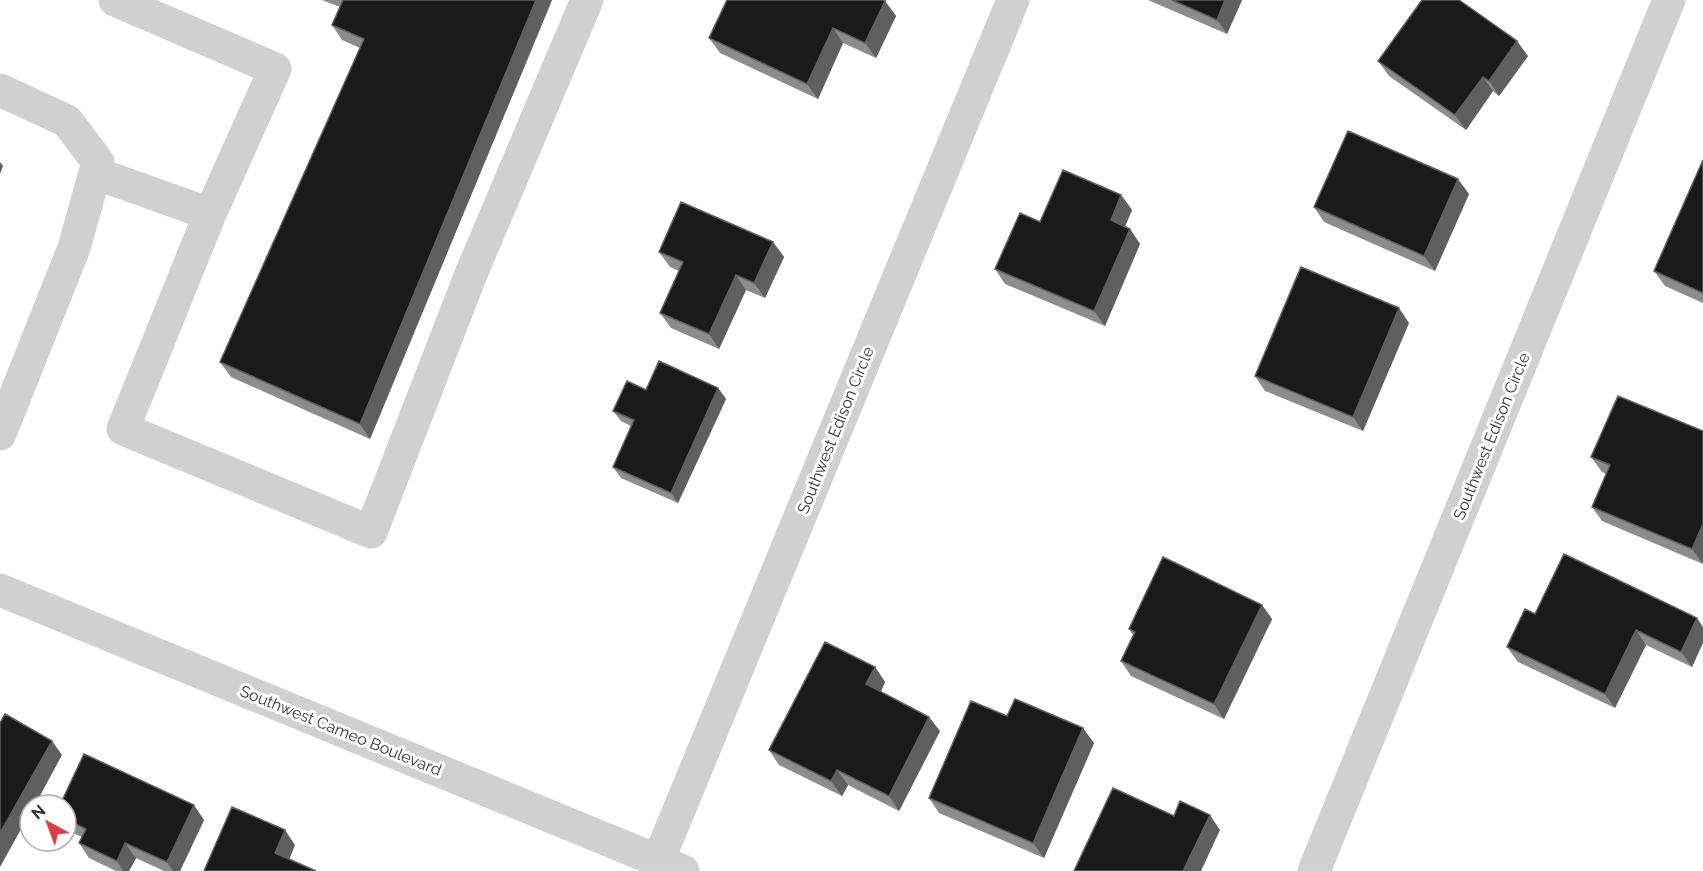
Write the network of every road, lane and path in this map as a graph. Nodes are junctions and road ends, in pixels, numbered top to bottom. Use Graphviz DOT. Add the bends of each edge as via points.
graph roads {
  1 [pos="115,0"];
  2 [pos="587,0"];
  3 [pos="1013,0"];
  4 [pos="1669,0"];
  5 [pos="0,90"];
  6 [pos="95,173"];
  7 [pos="210,214"];
  8 [pos="3,415"];
  9 [pos="0,590"];
  10 [pos="670,866"];
  11 [pos="1314,871"];
  1 -- 7 [label="street" via="275,69"];
  2 -- 7 [label="street" via="471,274 371,532 123,429"];
  3 -- 10 [label="street, Southwest Edison Circle"];
  4 -- 11 [label="street, Southwest Edison Circle"];
  5 -- 6 [label="street" via="67,121 98,162"];
  6 -- 7 [label="street"];
  6 -- 8 [label="street" via="74,248"];
  9 -- 10 [label="street, Southwest Cameo Boulevard"];
}
